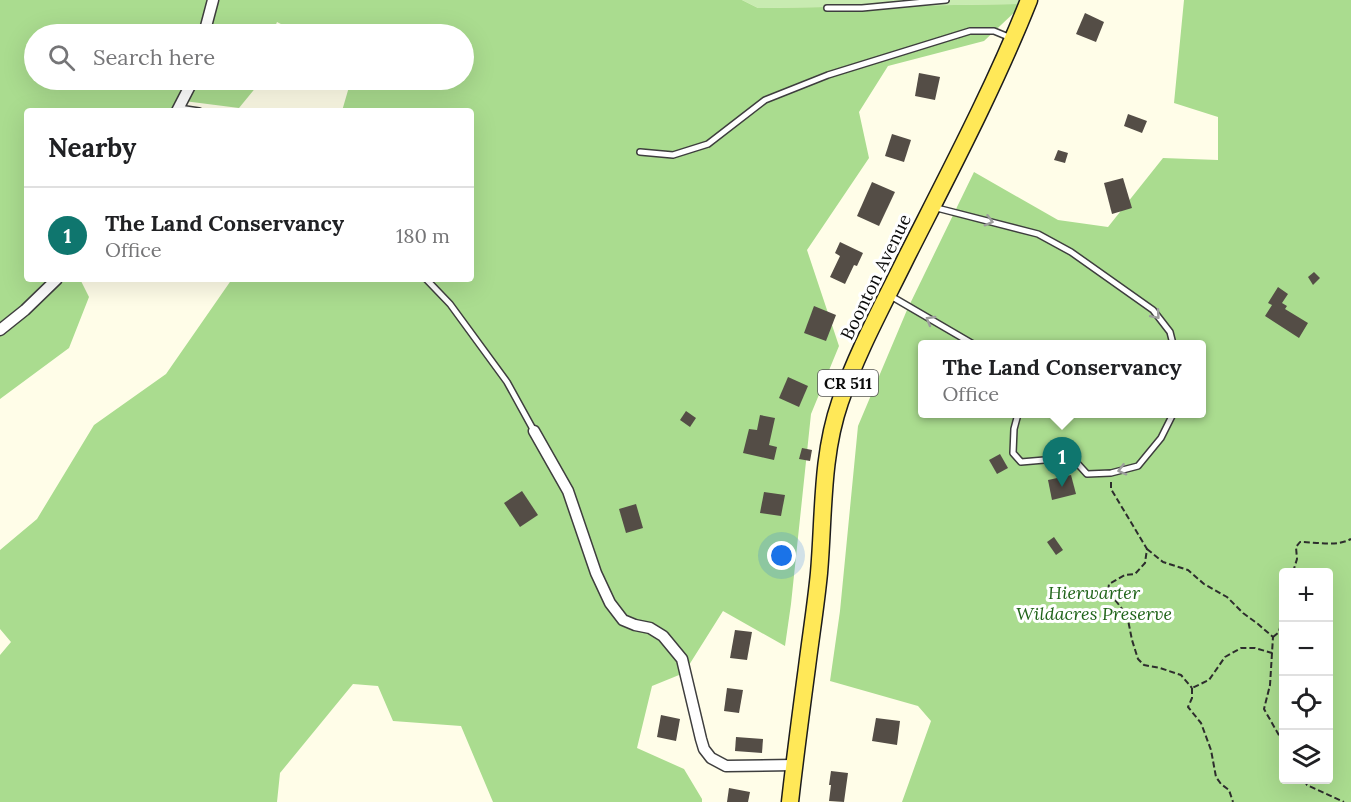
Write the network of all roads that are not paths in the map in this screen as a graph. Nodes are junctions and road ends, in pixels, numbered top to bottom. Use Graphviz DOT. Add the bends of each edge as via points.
graph roads {
  1 [pos="213,0"];
  2 [pos="946,0"];
  3 [pos="1025,6"];
  4 [pos="827,8"];
  5 [pos="207,24"];
  6 [pos="1013,39"];
  7 [pos="188,90"];
  8 [pos="179,108"];
  9 [pos="640,152"];
  10 [pos="932,207"];
  11 [pos="54,282"];
  12 [pos="429,282"];
  13 [pos="888,295"];
  14 [pos="0,330"];
  15 [pos="964,340"];
  16 [pos="1172,340"];
  17 [pos="1017,418"];
  18 [pos="1171,418"];
  19 [pos="534,431"];
  20 [pos="794,765"];
  21 [pos="790,802"];
  1 -- 5 [label="street"];
  2 -- 4 [label="lane"];
  3 -- 6 [label="main road, Boonton Avenue / CR 511"];
  6 -- 9 [label="lane" via="994,31 970,31 828,75 765,100 708,144 673,155"];
  6 -- 10 [label="main road, Boonton Avenue / CR 511"];
  7 -- 8 [label="street"];
  10 -- 13 [label="main road, Boonton Avenue / CR 511"];
  10 -- 16 [label="lane, one-way" via="1038,234 1071,252 1153,310"];
  11 -- 14 [label="street"];
  12 -- 19 [label="lane" via="450,304 507,382"];
  15 -- 13 [label="lane, one-way"];
  13 -- 20 [label="main road, Boonton Avenue / CR 511" via="840,401 829,444 815,616"];
  18 -- 17 [label="lane, one-way" via="1161,438 1138,466 1087,474 1077,464 1056,459 1021,462 1012,453"];
  19 -- 20 [label="street" via="567,491 609,603 623,620 663,636 682,659 701,739 711,758 726,766"];
  20 -- 21 [label="main road, Boonton Avenue / CR 511"];
}
